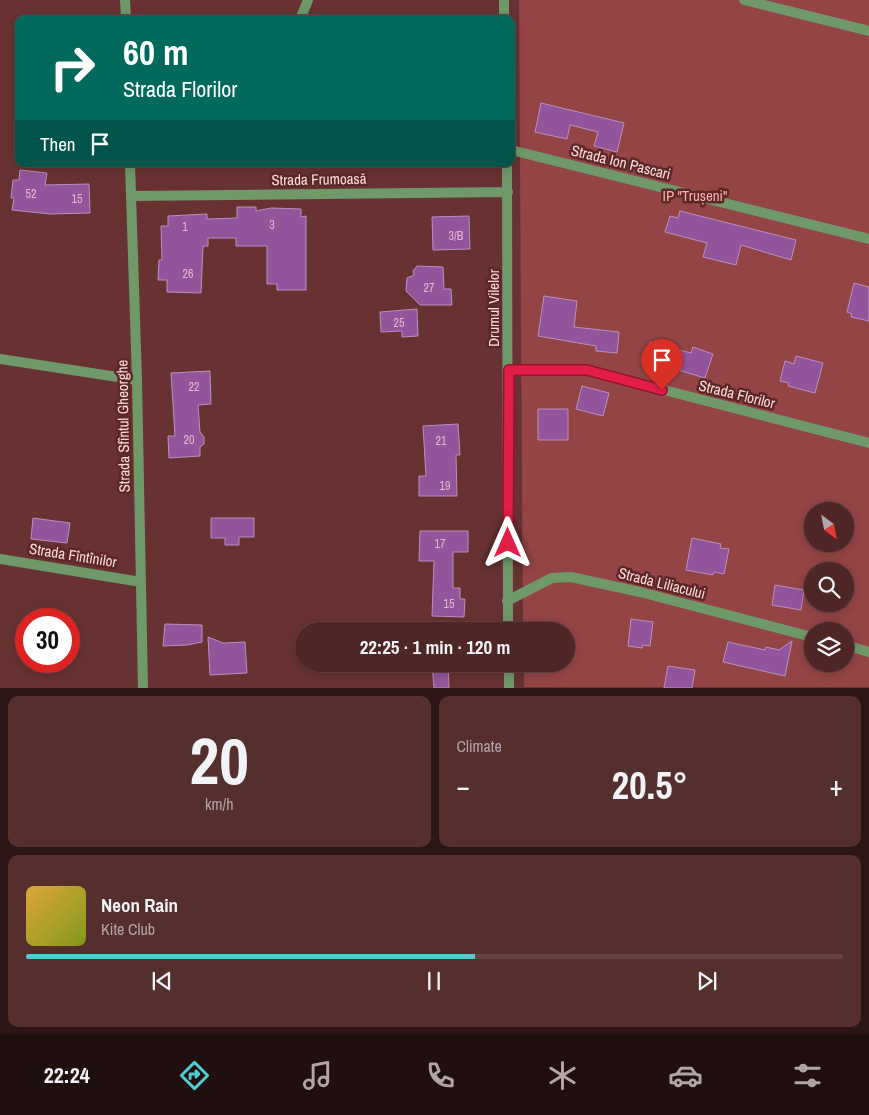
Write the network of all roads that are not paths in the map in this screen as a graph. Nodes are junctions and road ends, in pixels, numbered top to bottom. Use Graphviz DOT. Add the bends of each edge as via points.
graph roads {
  1 [pos="125,0"];
  2 [pos="308,0"];
  3 [pos="504,0"];
  4 [pos="744,0"];
  5 [pos="126,15"];
  6 [pos="302,15"];
  7 [pos="504,15"];
  8 [pos="869,31"];
  9 [pos="515,151"];
  10 [pos="130,167"];
  11 [pos="507,167"];
  12 [pos="508,192"];
  13 [pos="131,196"];
  14 [pos="869,239"];
  15 [pos="0,359"];
  16 [pos="509,370"];
  17 [pos="137,380"];
  18 [pos="869,443"];
  19 [pos="0,559"];
  20 [pos="141,582"];
  21 [pos="507,601"];
  22 [pos="508,622"];
  23 [pos="804,635"];
  24 [pos="854,648"];
  25 [pos="869,652"];
  26 [pos="509,672"];
  27 [pos="143,688"];
  28 [pos="509,688"];
  1 -- 5 [label="street"];
  2 -- 6 [label="street"];
  3 -- 7 [label="street"];
  4 -- 8 [label="street"];
  9 -- 14 [label="street, Strada Ion Pascari"];
  10 -- 13 [label="street, Strada Sfîntul Gheorghe"];
  11 -- 12 [label="street, Drumul Vilelor"];
  12 -- 13 [label="street, Strada Frumoasă"];
  12 -- 16 [label="street, Drumul Vilelor"];
  13 -- 17 [label="street, Strada Sfîntul Gheorghe"];
  15 -- 17 [label="street"];
  16 -- 18 [label="street, Strada Florilor" via="587,370"];
  16 -- 21 [label="street, Drumul Vilelor"];
  17 -- 20 [label="street, Strada Sfîntul Gheorghe"];
  19 -- 20 [label="street, Strada Fîntînilor"];
  20 -- 27 [label="street, Strada Sfîntul Gheorghe"];
  21 -- 22 [label="street, Drumul Vilelor"];
  21 -- 23 [label="street, Strada Liliacului" via="552,578 571,577"];
  24 -- 25 [label="street"];
  26 -- 28 [label="street"];
}
